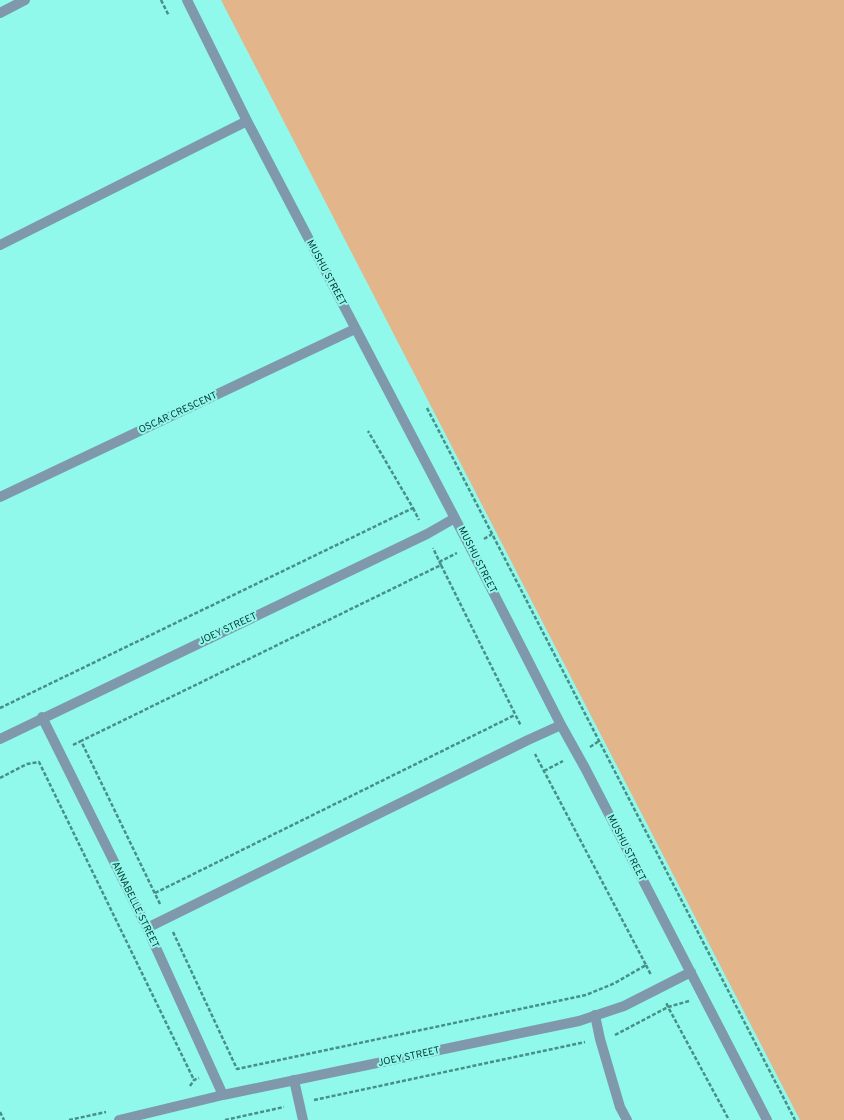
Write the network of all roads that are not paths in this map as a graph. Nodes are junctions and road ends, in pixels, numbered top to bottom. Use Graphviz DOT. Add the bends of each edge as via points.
graph roads {
  1 [pos="25,0"];
  2 [pos="187,0"];
  3 [pos="0,12"];
  4 [pos="247,121"];
  5 [pos="0,244"];
  6 [pos="355,329"];
  7 [pos="0,497"];
  8 [pos="455,518"];
  9 [pos="42,717"];
  10 [pos="561,725"];
  11 [pos="0,738"];
  12 [pos="146,928"];
  13 [pos="691,972"];
  14 [pos="595,1015"];
  15 [pos="294,1080"];
  16 [pos="223,1095"];
  17 [pos="119,1120"];
  18 [pos="303,1120"];
  19 [pos="627,1120"];
  20 [pos="767,1120"];
  1 -- 3 [label="street"];
  2 -- 4 [label="street, MUSHU STREET"];
  4 -- 5 [label="street"];
  4 -- 6 [label="street, MUSHU STREET"];
  6 -- 7 [label="street, OSCAR CRESCENT"];
  6 -- 8 [label="street, MUSHU STREET"];
  8 -- 9 [label="street, JOEY STREET"];
  8 -- 10 [label="street, MUSHU STREET"];
  9 -- 11 [label="street, JOEY STREET"];
  9 -- 12 [label="street, ANNABELLE STREET"];
  10 -- 12 [label="street"];
  10 -- 13 [label="street, MUSHU STREET"];
  12 -- 16 [label="street, ANNABELLE STREET"];
  13 -- 14 [label="street, JOEY STREET" via="624,1006"];
  13 -- 20 [label="street, MUSHU STREET"];
  14 -- 15 [label="street, JOEY STREET" via="579,1021"];
  14 -- 19 [label="street" via="620,1107"];
  15 -- 16 [label="street, JOEY STREET"];
  15 -- 18 [label="street"];
  16 -- 17 [label="street, JOEY STREET"];
}
